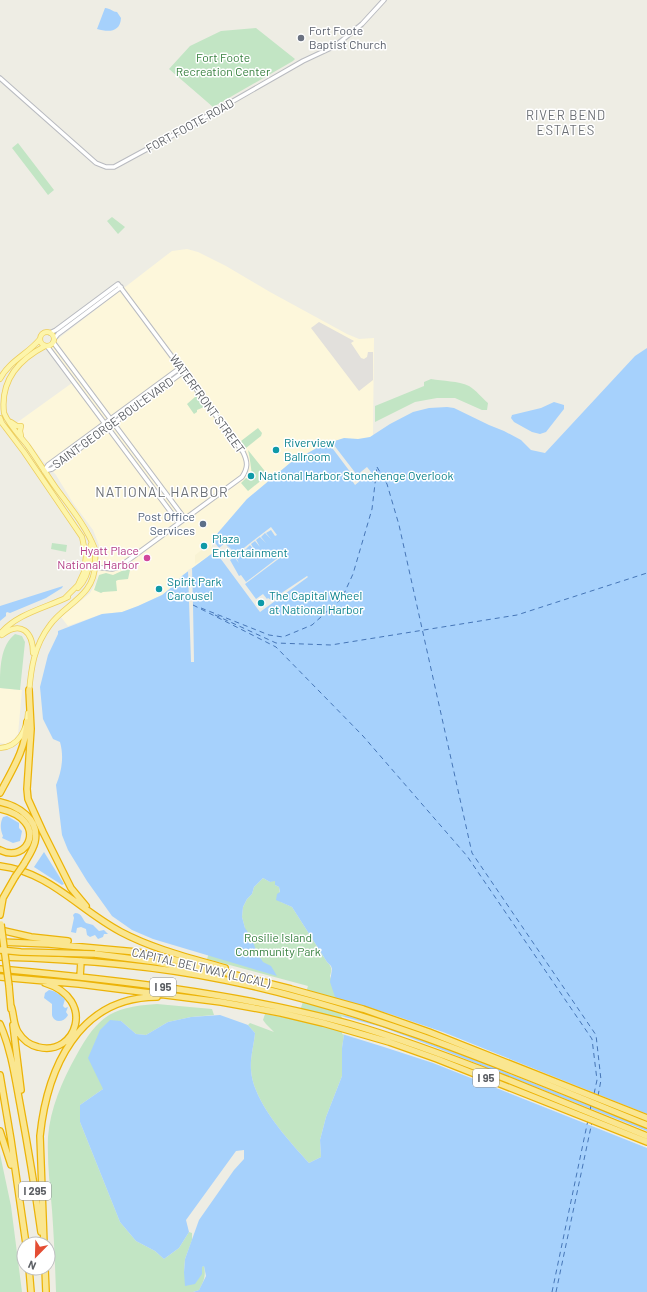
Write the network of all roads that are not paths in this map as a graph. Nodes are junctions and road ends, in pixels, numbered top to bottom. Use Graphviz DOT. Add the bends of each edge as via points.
graph roads {
  1 [pos="384,0"];
  2 [pos="0,78"];
  3 [pos="119,286"];
  4 [pos="50,333"];
  5 [pos="40,339"];
  6 [pos="53,341"];
  7 [pos="46,346"];
  8 [pos="180,368"];
  9 [pos="184,372"];
  10 [pos="0,379"];
  11 [pos="0,418"];
  12 [pos="7,418"];
  13 [pos="110,419"];
  14 [pos="105,423"];
  15 [pos="113,423"];
  16 [pos="108,427"];
  17 [pos="24,441"];
  18 [pos="71,448"];
  19 [pos="24,452"];
  20 [pos="75,452"];
  21 [pos="44,471"];
  22 [pos="185,519"];
  23 [pos="179,523"];
  24 [pos="91,544"];
  25 [pos="89,566"];
  26 [pos="95,567"];
  27 [pos="65,598"];
  28 [pos="0,635"];
  29 [pos="33,657"];
  30 [pos="29,690"];
  31 [pos="28,719"];
  32 [pos="0,748"];
  33 [pos="1,792"];
  34 [pos="0,799"];
  35 [pos="0,802"];
  36 [pos="0,808"];
  37 [pos="43,832"];
  38 [pos="0,850"];
  39 [pos="0,866"];
  40 [pos="0,915"];
  41 [pos="100,918"];
  42 [pos="1,924"];
  43 [pos="0,930"];
  44 [pos="0,942"];
  45 [pos="0,950"];
  46 [pos="137,952"];
  47 [pos="0,957"];
  48 [pos="81,961"];
  49 [pos="0,968"];
  50 [pos="0,977"];
  51 [pos="80,977"];
  52 [pos="27,979"];
  53 [pos="258,987"];
  54 [pos="290,989"];
  55 [pos="182,998"];
  56 [pos="327,1002"];
  57 [pos="11,1006"];
  58 [pos="323,1020"];
  59 [pos="0,1024"];
  60 [pos="0,1075"];
  61 [pos="647,1118"];
  62 [pos="647,1125"];
  63 [pos="0,1131"];
  64 [pos="647,1136"];
  65 [pos="26,1138"];
  66 [pos="647,1142"];
  67 [pos="16,1181"];
  68 [pos="25,1236"];
  69 [pos="42,1236"];
  70 [pos="43,1236"];
  71 [pos="30,1276"];
  72 [pos="45,1276"];
  73 [pos="31,1292"];
  74 [pos="46,1292"];
  1 -- 2 [label="street, FORT FOOTE ROAD" via="362,24 335,46 299,63 114,167 106,168 96,163"];
  3 -- 4 [label="street"];
  3 -- 6 [label="street" via="63,330"];
  3 -- 8 [label="street, WATERFRONT STREET"];
  4 -- 5 [label="main road" via="43,334"];
  4 -- 6 [label="main road"];
  5 -- 7 [label="main road"];
  5 -- 10 [label="main road" via="34,347 16,359"];
  6 -- 7 [label="main road"];
  6 -- 13 [label="street"];
  7 -- 12 [label="main road" via="17,365 5,380 1,402"];
  7 -- 14 [label="street"];
  8 -- 9 [label="street, WATERFRONT STREET"];
  8 -- 13 [label="street, SAINT GEORGE BOULEVARD"];
  9 -- 15 [label="street, SAINT GEORGE BOULEVARD"];
  9 -- 22 [label="street, WATERFRONT STREET" via="243,452 247,462 242,477"];
  11 -- 19 [label="main road"];
  12 -- 17 [label="main road"];
  12 -- 17 [label="main road" via="21,426"];
  13 -- 14 [label="street, SAINT GEORGE BOULEVARD"];
  13 -- 15 [label="street"];
  14 -- 16 [label="street"];
  14 -- 18 [label="street, SAINT GEORGE BOULEVARD"];
  15 -- 16 [label="street, SAINT GEORGE BOULEVARD"];
  15 -- 22 [label="street"];
  16 -- 20 [label="street, SAINT GEORGE BOULEVARD"];
  16 -- 23 [label="street"];
  17 -- 21 [label="main road"];
  18 -- 20 [label="street"];
  18 -- 21 [label="street, SAINT GEORGE BOULEVARD"];
  19 -- 21 [label="main road"];
  19 -- 27 [label="main road" via="85,546 84,572 78,584"];
  20 -- 21 [label="street, SAINT GEORGE BOULEVARD" via="52,469"];
  21 -- 24 [label="main road" via="80,521"];
  22 -- 23 [label="street, WATERFRONT STREET"];
  23 -- 26 [label="street, WATERFRONT STREET" via="119,567"];
  24 -- 25 [label="main road"];
  24 -- 26 [label="main road" via="95,550"];
  25 -- 26 [label="street, WATERFRONT STREET"];
  25 -- 27 [label="main road" via="83,583"];
  26 -- 29 [label="main road" via="83,595 50,623"];
  27 -- 28 [label="main road" via="15,620"];
  28 -- 29 [label="main road" via="13,629 26,632 32,638"];
  29 -- 30 [label="main road"];
  30 -- 31 [label="main road"];
  30 -- 37 [label="highway" via="31,729 27,794"];
  31 -- 32 [label="main road" via="18,740 10,746"];
  31 -- 33 [label="highway" via="21,753"];
  34 -- 37 [label="highway" via="15,803 28,811"];
  35 -- 40 [label="highway, bridge" via="20,809 29,818 36,836 33,848 3,898"];
  36 -- 38 [label="highway" via="24,820 30,835 27,844 20,851 11,853"];
  37 -- 41 [label="highway" via="75,894"];
  39 -- 41 [label="highway" via="22,870 41,878"];
  40 -- 42 [label="highway"];
  41 -- 54 [label="highway" via="146,944"];
  42 -- 57 [label="highway, bridge"];
  43 -- 46 [label="highway"];
  44 -- 46 [label="highway, CAPITAL BELTWAY (LOCAL) / I 95"];
  45 -- 53 [label="highway, bridge" via="137,958"];
  46 -- 54 [label="highway, CAPITAL BELTWAY (LOCAL) / I 95"];
  47 -- 48 [label="highway, I 95"];
  48 -- 51 [label="highway"];
  48 -- 53 [label="highway, I 95" via="171,971"];
  49 -- 51 [label="highway, I 95"];
  50 -- 52 [label="highway, I 95"];
  51 -- 58 [label="highway, I 95" via="222,996 282,1007"];
  52 -- 55 [label="highway, I 95"];
  52 -- 57 [label="highway" via="57,988 71,1000 76,1019 70,1035 54,1047 42,1048 30,1044 16,1029"];
  53 -- 56 [label="highway, I 95"];
  54 -- 56 [label="highway, CAPITAL BELTWAY (LOCAL) / I 95"];
  55 -- 58 [label="highway, I 95"];
  55 -- 70 [label="highway" via="146,997 126,1001 95,1017 71,1041 52,1079 43,1112 40,1136"];
  56 -- 61 [label="highway, I 95" via="391,1018"];
  56 -- 62 [label="highway, I 95" via="460,1050"];
  57 -- 65 [label="highway"];
  58 -- 64 [label="highway, I 95" via="373,1031 452,1058"];
  58 -- 66 [label="highway, I 95" via="437,1059"];
  59 -- 65 [label="highway, I 295" via="10,1056"];
  60 -- 67 [label="highway"];
  63 -- 67 [label="highway"];
  65 -- 69 [label="highway, I 295"];
  67 -- 68 [label="highway, I 295"];
  71 -- 73 [label="highway"];
  72 -- 74 [label="highway"];
}
